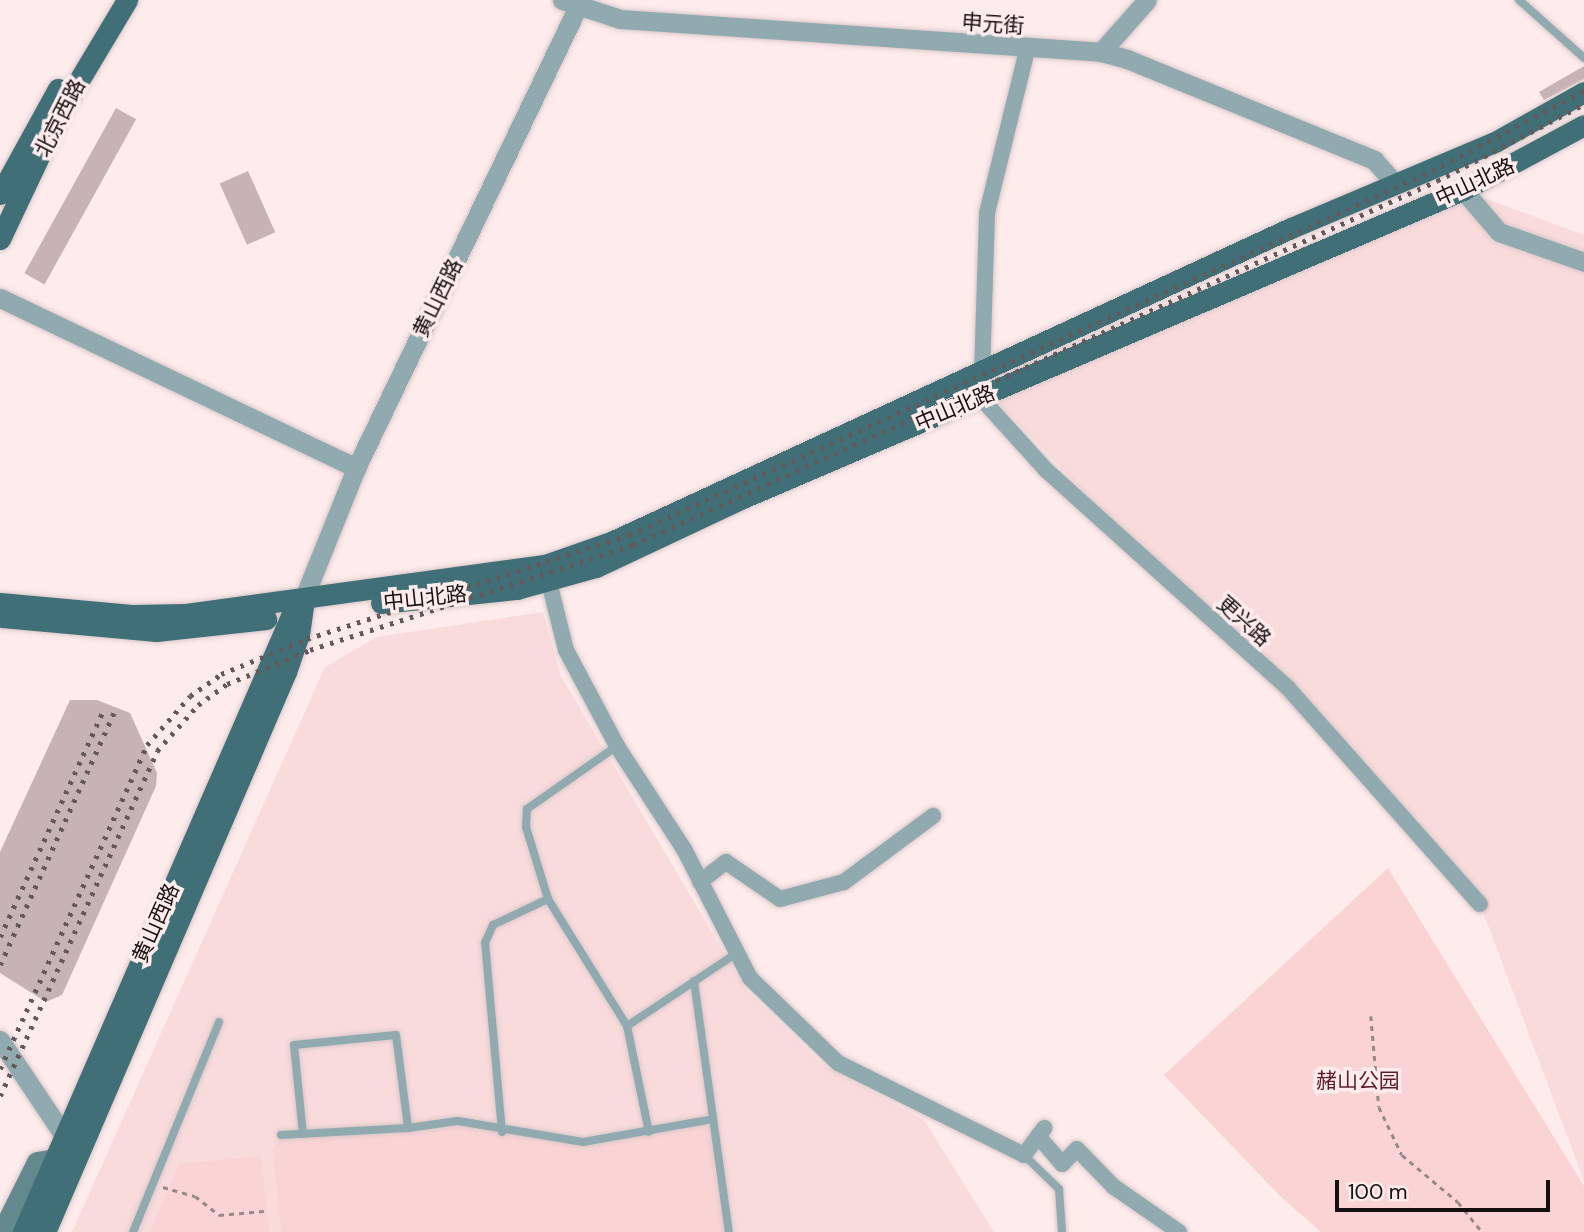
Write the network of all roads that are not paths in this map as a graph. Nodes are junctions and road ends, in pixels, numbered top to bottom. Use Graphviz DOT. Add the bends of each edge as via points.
graph roads {
  1 [pos="111,0"];
  2 [pos="127,0"];
  3 [pos="1147,0"];
  4 [pos="1519,0"];
  5 [pos="573,3"];
  6 [pos="1027,50"];
  7 [pos="1101,52"];
  8 [pos="1584,58"];
  9 [pos="1584,92"];
  10 [pos="1584,125"];
  11 [pos="1394,182"];
  12 [pos="1463,190"];
  13 [pos="0,194"];
  14 [pos="0,239"];
  15 [pos="1584,262"];
  16 [pos="0,298"];
  17 [pos="977,384"];
  18 [pos="356,468"];
  19 [pos="549,582"];
  20 [pos="0,603"];
  21 [pos="299,610"];
  22 [pos="0,617"];
  23 [pos="617,746"];
  24 [pos="933,816"];
  25 [pos="700,882"];
  26 [pos="548,899"];
  27 [pos="1480,904"];
  28 [pos="737,953"];
  29 [pos="694,981"];
  30 [pos="219,1022"];
  31 [pos="627,1026"];
  32 [pos="0,1040"];
  33 [pos="713,1119"];
  34 [pos="408,1129"];
  35 [pos="502,1132"];
  36 [pos="649,1132"];
  37 [pos="63,1134"];
  38 [pos="303,1134"];
  39 [pos="281,1135"];
  40 [pos="1024,1155"];
  41 [pos="55,1158"];
  42 [pos="2,1232"];
  43 [pos="23,1232"];
  44 [pos="46,1232"];
  45 [pos="133,1232"];
  46 [pos="729,1232"];
  47 [pos="1062,1232"];
  48 [pos="1179,1232"];
  1 -- 13 [label="main road, 北京西路"];
  2 -- 14 [label="main road, 北京西路" via="60,112"];
  3 -- 7 [label="street"];
  4 -- 8 [label="lane"];
  5 -- 6 [label="street, 申元街" via="620,19"];
  5 -- 18 [label="street, 黄山西路"];
  6 -- 7 [label="street, 申元街"];
  6 -- 17 [label="street" via="987,213"];
  7 -- 11 [label="street, 申元街" via="1374,160"];
  9 -- 11 [label="main road" via="1495,142"];
  10 -- 12 [label="main road, 中山北路"];
  11 -- 17 [label="main road"];
  12 -- 15 [label="street" via="1499,232"];
  12 -- 17 [label="main road, 中山北路"];
  16 -- 18 [label="street"];
  17 -- 19 [label="main road, 中山北路" via="596,567"];
  17 -- 21 [label="main road" via="684,505 611,542 545,565"];
  17 -- 27 [label="street, 更兴路" via="1046,470 1288,688"];
  18 -- 21 [label="street, 黄山西路"];
  19 -- 21 [label="main road, 中山北路"];
  19 -- 23 [label="street" via="566,650"];
  20 -- 21 [label="main road, 中山北路" via="159,615"];
  21 -- 22 [label="main road, 中山北路" via="156,631"];
  21 -- 37 [label="main road, 黄山西路"];
  21 -- 44 [label="main road, 黄山西路" via="286,672"];
  23 -- 25 [label="street"];
  23 -- 26 [label="lane" via="527,809 526,827"];
  24 -- 25 [label="street" via="844,882 780,899 726,862"];
  25 -- 28 [label="street"];
  26 -- 31 [label="lane"];
  26 -- 35 [label="lane" via="493,925 485,943"];
  28 -- 29 [label="lane"];
  28 -- 40 [label="street" via="750,978 838,1063"];
  29 -- 31 [label="lane"];
  29 -- 33 [label="lane"];
  30 -- 45 [label="lane"];
  31 -- 36 [label="lane"];
  32 -- 37 [label="street"];
  33 -- 36 [label="lane"];
  33 -- 46 [label="lane"];
  34 -- 35 [label="lane" via="458,1121"];
  34 -- 38 [label="lane"];
  34 -- 38 [label="lane" via="396,1035 294,1045"];
  35 -- 36 [label="lane" via="583,1142"];
  37 -- 41 [label="main road, 黄山西路"];
  38 -- 39 [label="lane"];
  40 -- 47 [label="lane" via="1059,1189"];
  40 -- 48 [label="street" via="1041,1132 1062,1164 1077,1149 1114,1187"];
  41 -- 42 [label="main road" via="37,1161"];
  41 -- 43 [label="main road, 黄山西路"];
}
